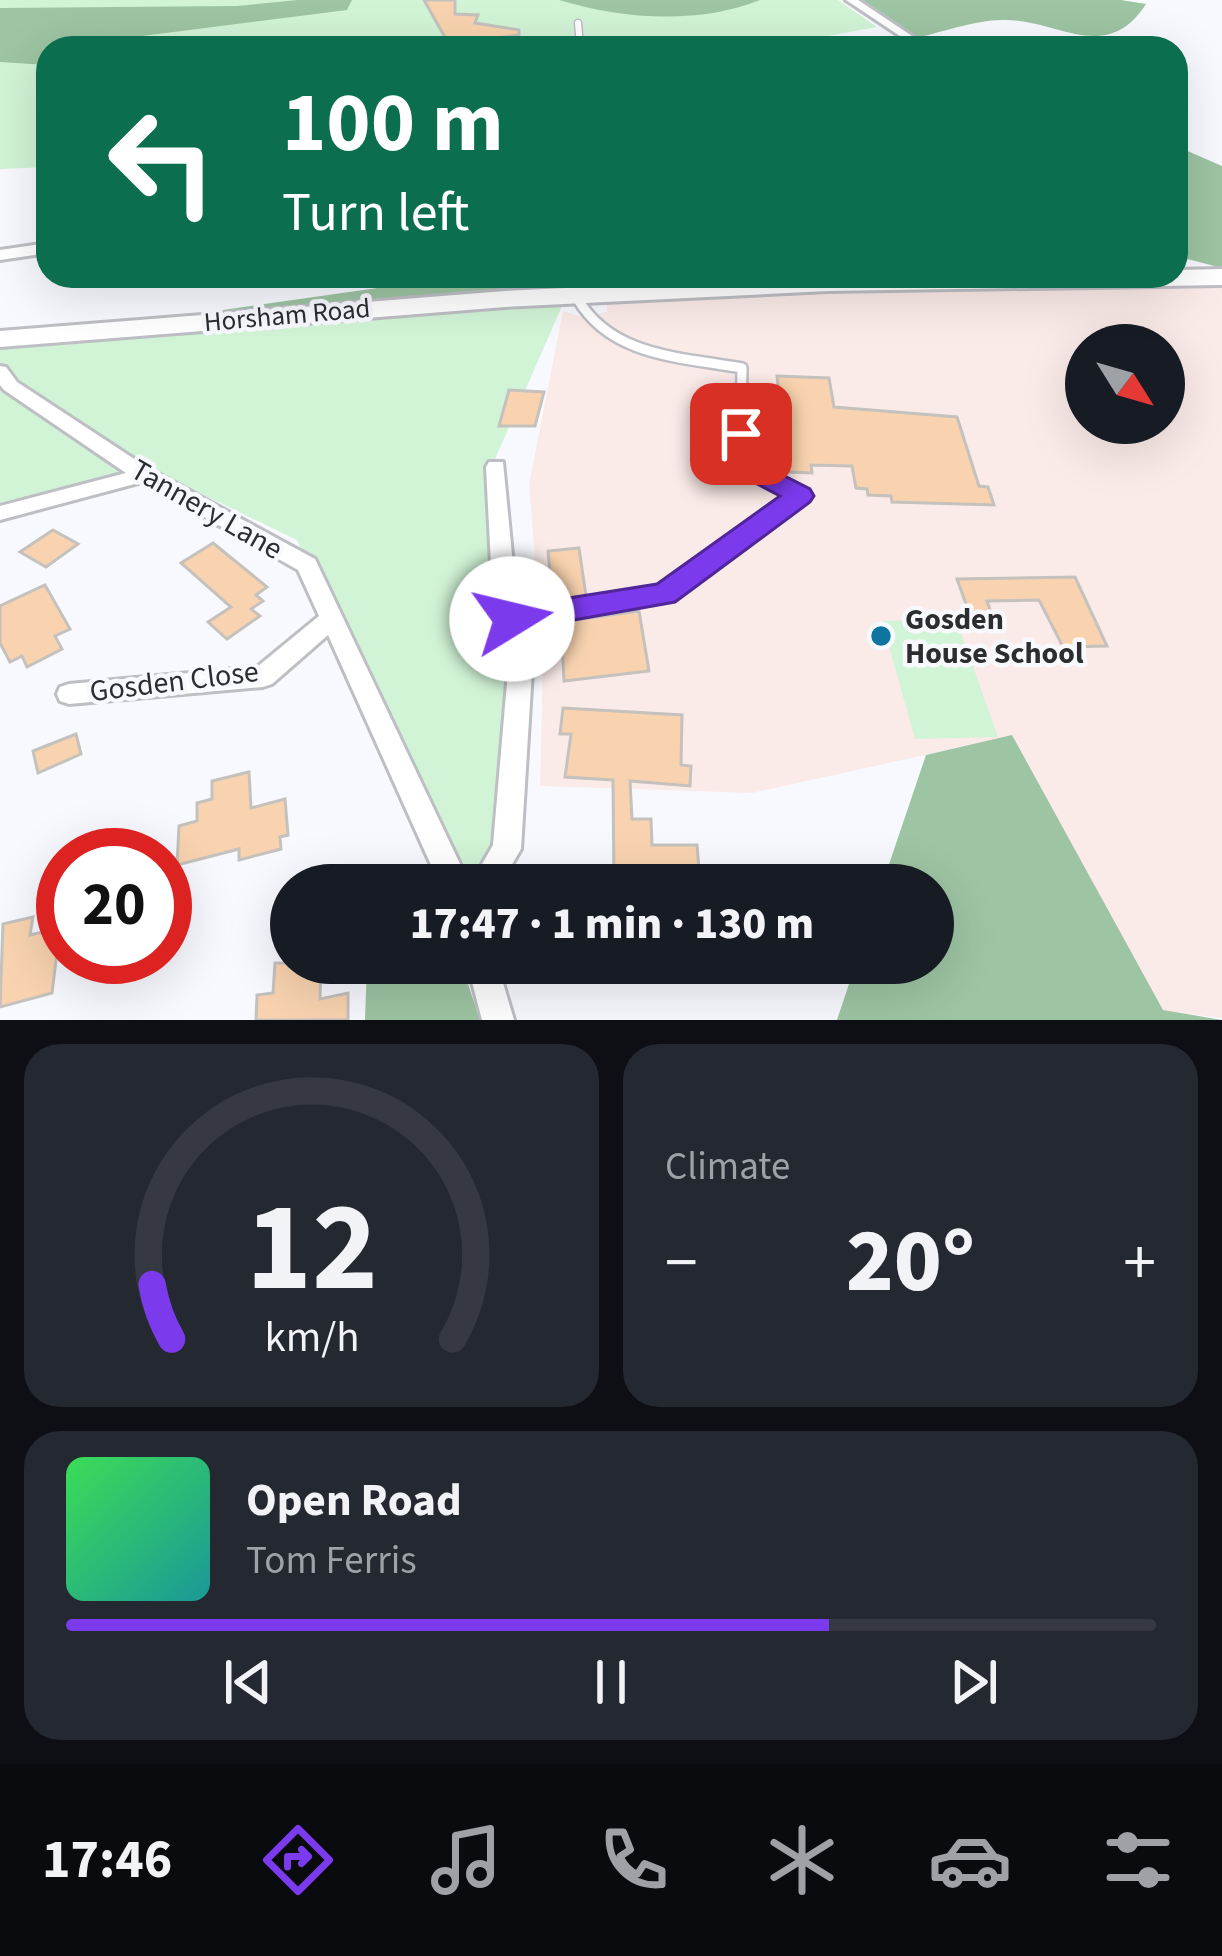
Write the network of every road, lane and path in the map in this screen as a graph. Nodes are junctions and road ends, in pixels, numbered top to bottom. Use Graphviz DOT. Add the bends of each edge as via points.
graph roads {
  1 [pos="850,0"];
  2 [pos="578,23"];
  3 [pos="580,36"];
  4 [pos="906,36"];
  5 [pos="36,250"];
  6 [pos="0,255"];
  7 [pos="1188,277"];
  8 [pos="1222,277"];
  9 [pos="715,288"];
  10 [pos="578,298"];
  11 [pos="0,339"];
  12 [pos="4,388"];
  13 [pos="496,467"];
  14 [pos="144,475"];
  15 [pos="0,513"];
  16 [pos="332,618"];
  17 [pos="512,619"];
  18 [pos="69,694"];
  19 [pos="445,864"];
  20 [pos="498,864"];
  21 [pos="488,984"];
  22 [pos="498,1020"];
  1 -- 4 [label="street"];
  2 -- 3 [label="lane"];
  5 -- 6 [label="street"];
  7 -- 8 [label="main road, Horsham Road"];
  9 -- 10 [label="main road, Horsham Road"];
  10 -- 11 [label="main road, Horsham Road"];
  10 -- 17 [label="lane" via="583,313 620,343 742,368 741,434 756,472 800,496 665,594"];
  12 -- 14 [label="street, Tannery Lane"];
  13 -- 17 [label="street"];
  14 -- 15 [label="street"];
  14 -- 16 [label="street, Tannery Lane" via="307,565"];
  16 -- 18 [label="street, Gosden Close" via="263,677"];
  16 -- 19 [label="street, Tannery Lane"];
  17 -- 20 [label="street" via="520,671 508,849"];
  21 -- 22 [label="street"];
}
